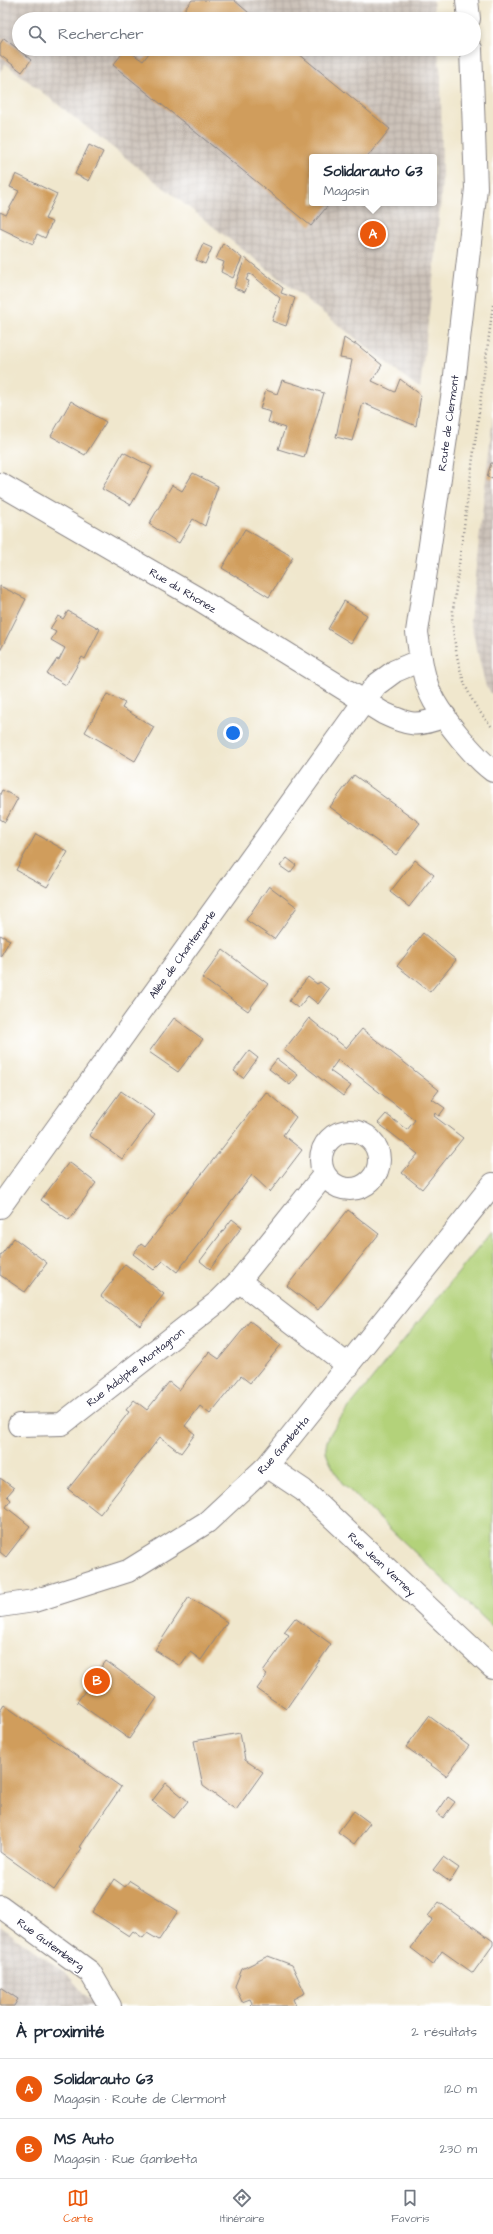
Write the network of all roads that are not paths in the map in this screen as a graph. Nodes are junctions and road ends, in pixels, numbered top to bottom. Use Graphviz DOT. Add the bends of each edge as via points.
graph roads {
  1 [pos="467,0"];
  2 [pos="468,12"];
  3 [pos="472,56"];
  4 [pos="0,484"];
  5 [pos="421,660"];
  6 [pos="363,702"];
  7 [pos="445,716"];
  8 [pos="493,772"];
  9 [pos="324,1175"];
  10 [pos="493,1184"];
  11 [pos="0,1207"];
  12 [pos="239,1281"];
  13 [pos="349,1366"];
  14 [pos="20,1425"];
  15 [pos="267,1466"];
  16 [pos="34,1601"];
  17 [pos="0,1606"];
  18 [pos="0,1620"];
  19 [pos="493,1668"];
  20 [pos="0,1906"];
  21 [pos="110,2006"];
  1 -- 2 [label="street"];
  3 -- 5 [label="street, Route de Clermont" via="476,188 454,384 417,632"];
  4 -- 6 [label="street, Rue du Rhonez" via="197,598"];
  5 -- 6 [label="street, Allée de Chantemerle" via="395,671 376,685"];
  5 -- 7 [label="street, Route de Clermont" via="434,700"];
  6 -- 7 [label="street, Rue du Rhonez" via="405,723 423,724"];
  6 -- 11 [label="street, Allée de Chantemerle"];
  7 -- 8 [label="street, Route de Clermont" via="478,759"];
  9 -- 12 [label="street, Rue Adolphe Montagnon"];
  10 -- 13 [label="street, Rue Gambetta"];
  12 -- 13 [label="street"];
  12 -- 14 [label="street, Rue Adolphe Montagnon" via="219,1301 62,1424"];
  13 -- 15 [label="street, Rue Gambetta"];
  15 -- 16 [label="street, Rue Gambetta" via="207,1522 128,1571"];
  15 -- 19 [label="street, Rue Jean Verney" via="303,1490"];
  16 -- 17 [label="street, Rue Gambetta"];
  16 -- 18 [label="street"];
  20 -- 21 [label="street, Rue Gutemberg" via="90,1972"];
}
